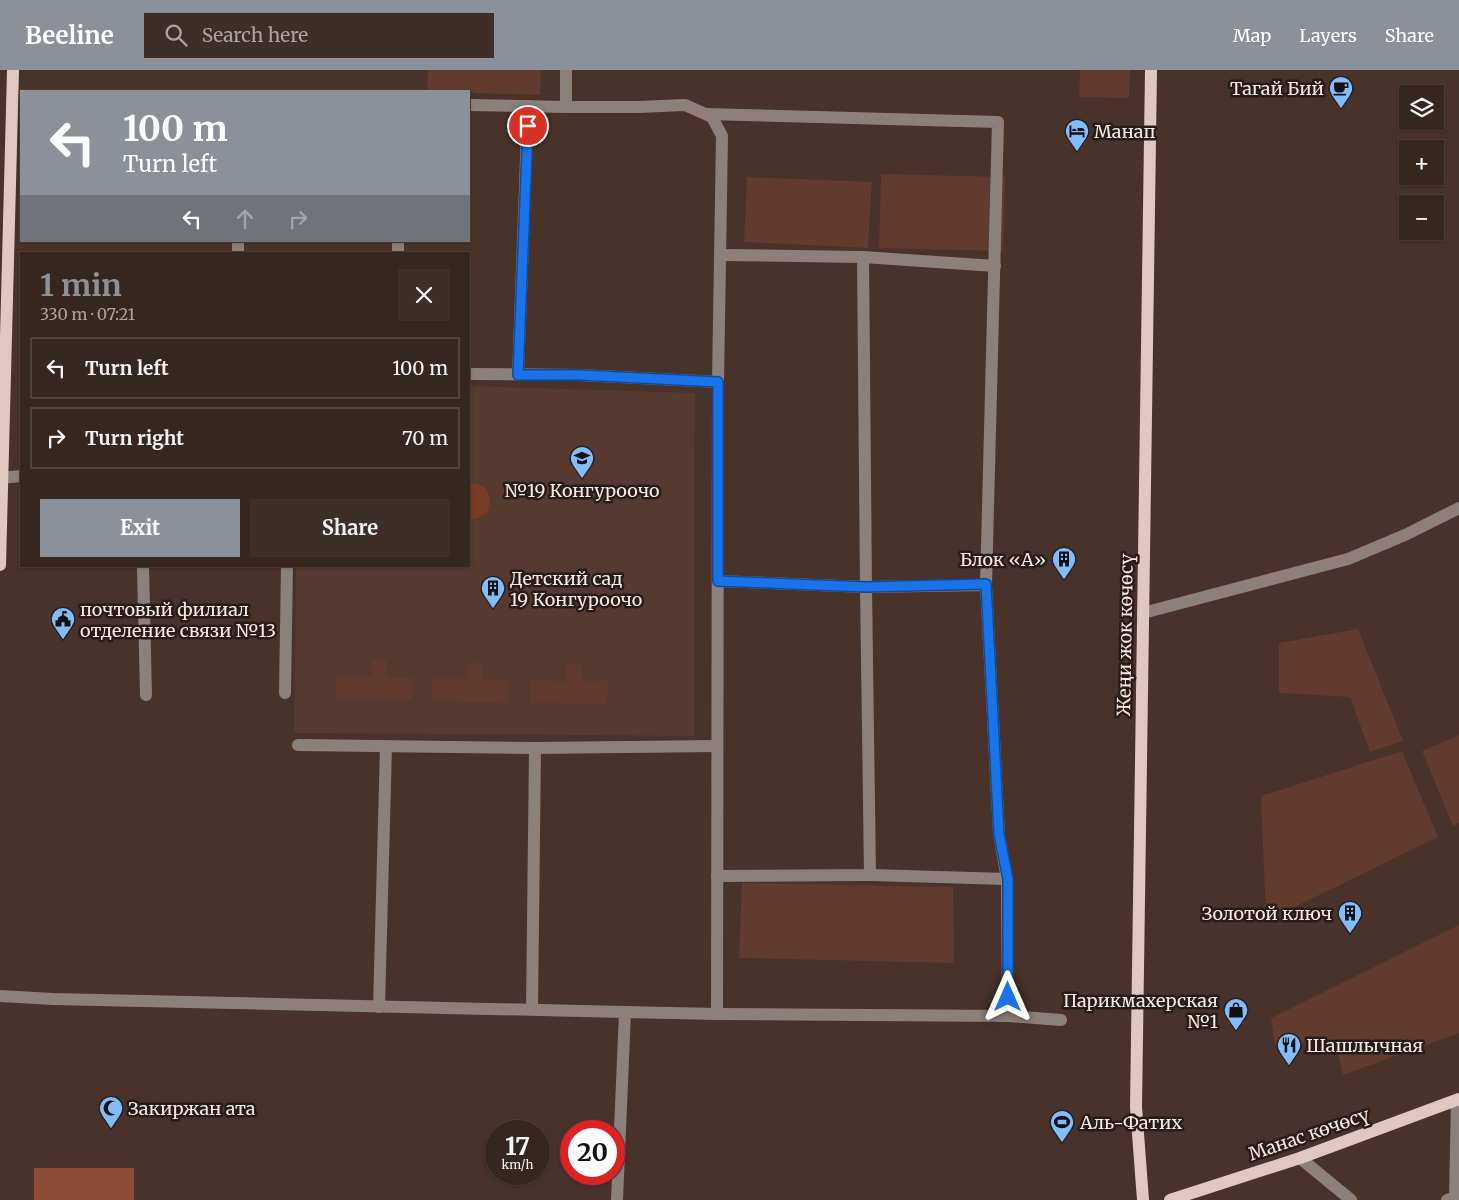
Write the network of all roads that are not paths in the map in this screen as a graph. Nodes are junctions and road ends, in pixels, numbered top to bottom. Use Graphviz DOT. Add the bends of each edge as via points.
graph roads {
  1 [pos="13,70"];
  2 [pos="566,70"];
  3 [pos="1151,70"];
  4 [pos="17,95"];
  5 [pos="470,105"];
  6 [pos="528,106"];
  7 [pos="566,107"];
  8 [pos="706,114"];
  9 [pos="720,255"];
  10 [pos="863,258"];
  11 [pos="995,266"];
  12 [pos="470,374"];
  13 [pos="518,375"];
  14 [pos="718,382"];
  15 [pos="20,476"];
  16 [pos="1,478"];
  17 [pos="1459,508"];
  18 [pos="0,565"];
  19 [pos="144,567"];
  20 [pos="287,567"];
  21 [pos="718,581"];
  22 [pos="986,584"];
  23 [pos="866,587"];
  24 [pos="1143,613"];
  25 [pos="285,693"];
  26 [pos="146,695"];
  27 [pos="298,745"];
  28 [pos="718,746"];
  29 [pos="386,747"];
  30 [pos="535,748"];
  31 [pos="870,875"];
  32 [pos="717,876"];
  33 [pos="1008,879"];
  34 [pos="0,996"];
  35 [pos="379,1007"];
  36 [pos="532,1009"];
  37 [pos="625,1012"];
  38 [pos="717,1014"];
  39 [pos="1008,1016"];
  40 [pos="1061,1020"];
  41 [pos="1458,1099"];
  42 [pos="1300,1158"];
  43 [pos="617,1200"];
  44 [pos="1143,1200"];
  45 [pos="1170,1200"];
  46 [pos="1351,1200"];
  47 [pos="1448,1200"];
  1 -- 4 [label="main road"];
  2 -- 7 [label="lane"];
  3 -- 24 [label="main road, Жеңи жок көчөсү"];
  4 -- 16 [label="main road"];
  5 -- 6 [label="lane"];
  6 -- 7 [label="lane"];
  6 -- 13 [label="lane"];
  7 -- 8 [label="lane" via="684,105"];
  8 -- 9 [label="lane" via="712,117 722,136"];
  8 -- 11 [label="lane" via="998,122"];
  9 -- 10 [label="lane"];
  9 -- 14 [label="lane"];
  10 -- 11 [label="lane"];
  10 -- 23 [label="lane"];
  11 -- 22 [label="lane"];
  12 -- 13 [label="lane"];
  13 -- 14 [label="lane"];
  14 -- 21 [label="lane"];
  15 -- 16 [label="lane"];
  16 -- 18 [label="main road"];
  17 -- 24 [label="lane" via="1405,536 1348,559"];
  19 -- 26 [label="lane"];
  20 -- 25 [label="lane"];
  21 -- 23 [label="lane"];
  21 -- 28 [label="lane"];
  22 -- 23 [label="lane"];
  22 -- 33 [label="lane" via="999,834"];
  23 -- 31 [label="lane"];
  24 -- 44 [label="main road, Жеңи жок көчөсү" via="1136,1106"];
  27 -- 29 [label="lane"];
  28 -- 30 [label="lane"];
  28 -- 32 [label="lane"];
  29 -- 30 [label="lane"];
  29 -- 35 [label="lane"];
  30 -- 36 [label="lane"];
  31 -- 32 [label="lane"];
  31 -- 33 [label="lane"];
  32 -- 38 [label="lane"];
  33 -- 39 [label="lane"];
  34 -- 35 [label="lane"];
  35 -- 36 [label="lane"];
  36 -- 37 [label="lane"];
  37 -- 38 [label="lane"];
  37 -- 43 [label="lane"];
  38 -- 39 [label="lane"];
  39 -- 40 [label="lane"];
  41 -- 42 [label="main road, Манас көчөсү"];
  41 -- 47 [label="lane" via="1455,1197"];
  42 -- 45 [label="main road, Манас көчөсү"];
  42 -- 46 [label="lane"];
}
